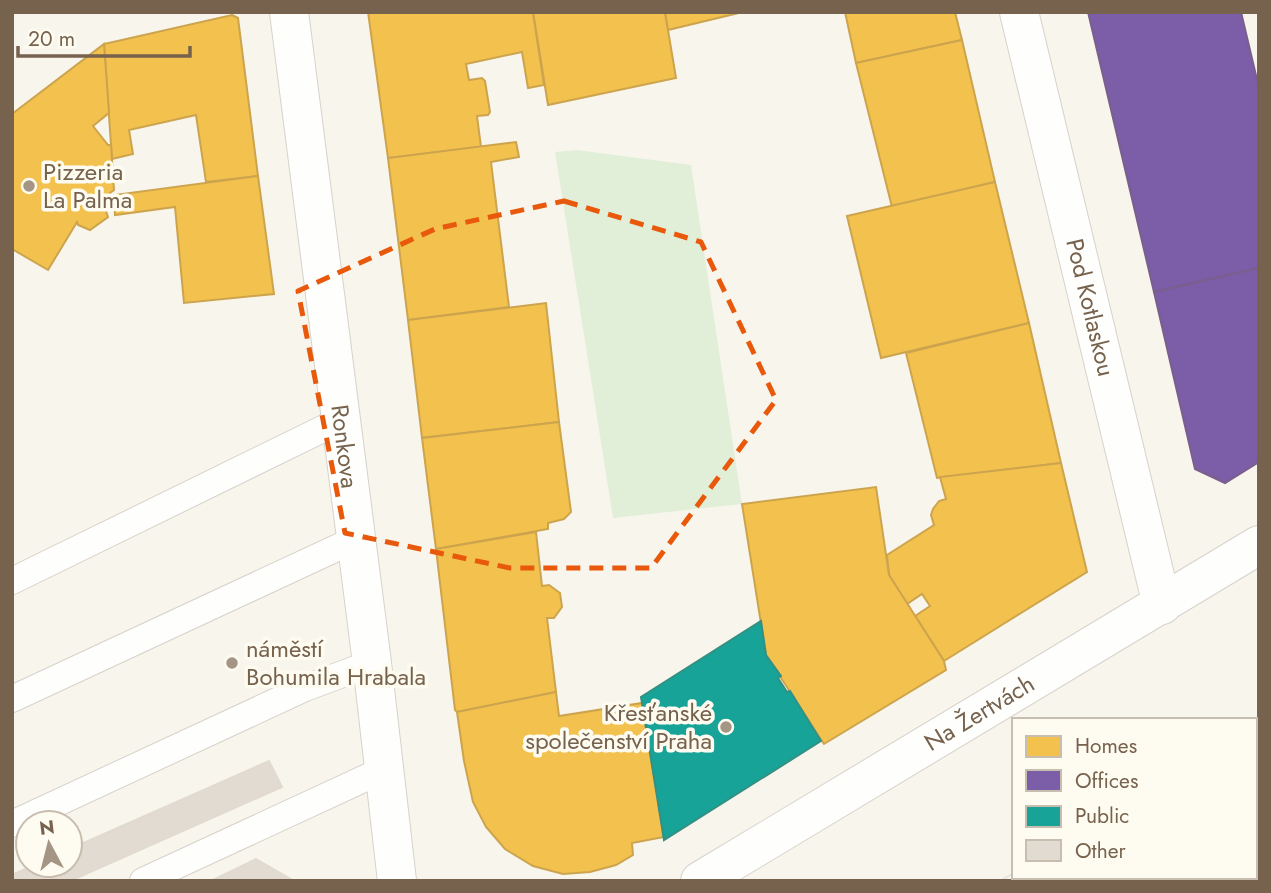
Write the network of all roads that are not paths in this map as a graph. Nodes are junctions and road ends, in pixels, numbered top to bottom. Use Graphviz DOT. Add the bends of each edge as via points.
graph roads {
  1 [pos="289,12"];
  2 [pos="1019,12"];
  3 [pos="341,420"];
  4 [pos="356,539"];
  5 [pos="1259,545"];
  6 [pos="12,581"];
  7 [pos="1162,605"];
  8 [pos="372,663"];
  9 [pos="12,699"];
  10 [pos="385,769"];
  11 [pos="12,824"];
  12 [pos="143,881"];
  13 [pos="397,881"];
  14 [pos="700,881"];
  1 -- 3 [label="street, Ronkova"];
  2 -- 7 [label="street, Pod Kotlaskou"];
  3 -- 4 [label="street, Ronkova"];
  3 -- 6 [label="lane"];
  4 -- 8 [label="street, Ronkova"];
  4 -- 9 [label="lane"];
  5 -- 7 [label="street, Na Žertvách"];
  7 -- 14 [label="street, Na Žertvách"];
  8 -- 10 [label="street, Ronkova"];
  8 -- 11 [label="lane" via="305,688"];
  10 -- 12 [label="lane"];
  10 -- 13 [label="street, Ronkova"];
}
